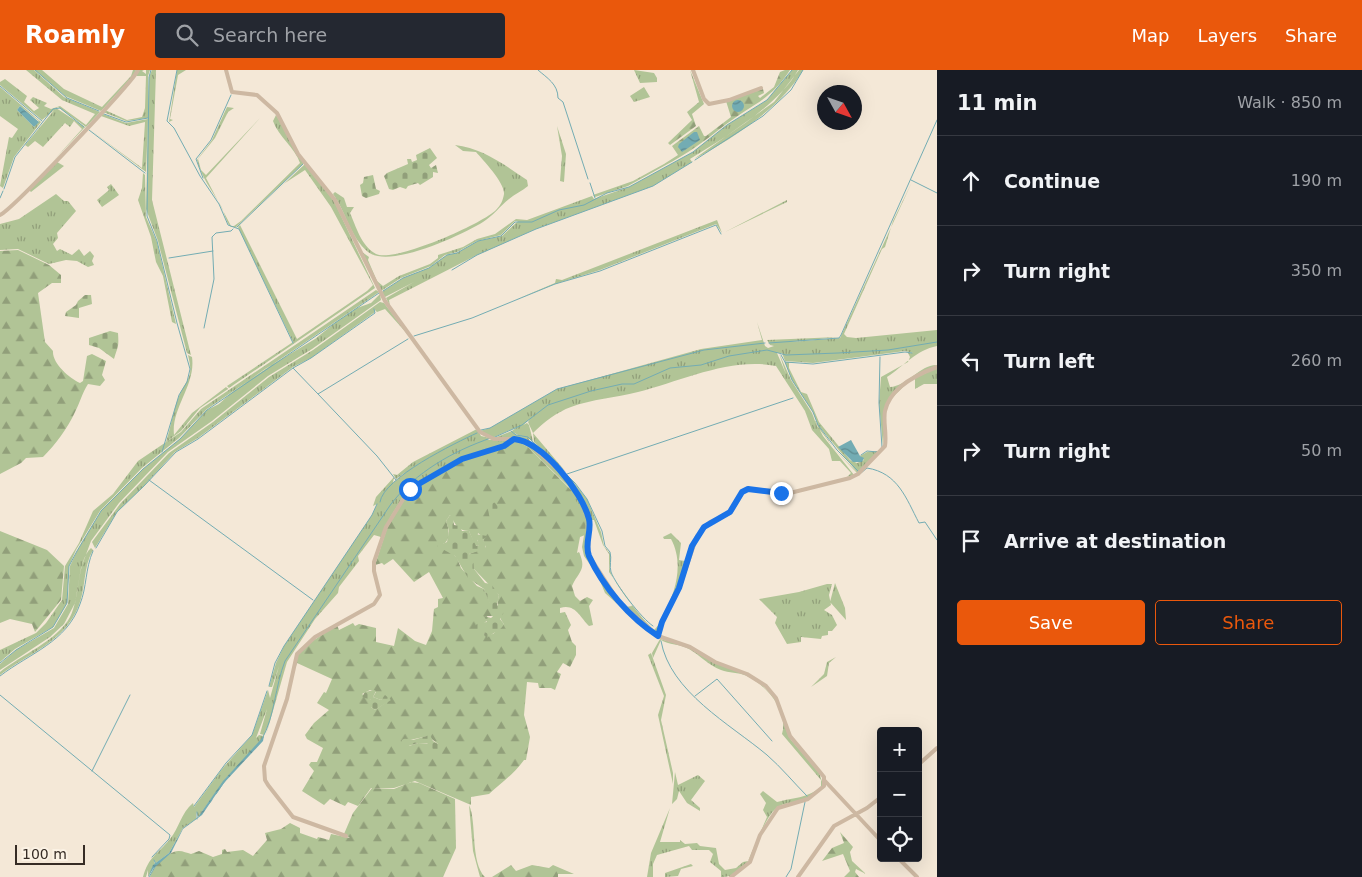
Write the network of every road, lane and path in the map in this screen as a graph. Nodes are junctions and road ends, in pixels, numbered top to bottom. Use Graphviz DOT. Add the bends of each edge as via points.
graph roads {
  1 [pos="138,70"];
  2 [pos="226,70"];
  3 [pos="693,70"];
  4 [pos="760,88"];
  5 [pos="0,215"];
  6 [pos="937,367"];
  7 [pos="514,439"];
  8 [pos="658,636"];
  9 [pos="937,748"];
  10 [pos="922,761"];
  11 [pos="825,782"];
  12 [pos="877,800"];
  13 [pos="854,814"];
  14 [pos="346,836"];
  15 [pos="877,836"];
  16 [pos="902,862"];
  17 [pos="731,877"];
  18 [pos="798,877"];
  19 [pos="917,877"];
  1 -- 5 [label="street" via="11,208"];
  2 -- 7 [label="street" via="232,92 257,95 276,113 298,154 335,200 382,296 480,432 494,439"];
  3 -- 4 [label="street" via="709,104"];
  6 -- 8 [label="street" via="910,380 891,399 885,409 885,446 858,474 790,493 748,489 742,492 730,512 704,527 692,546 679,588"];
  7 -- 8 [label="street" via="533,446 572,484 589,520 591,560 619,602"];
  7 -- 14 [label="street" via="504,446 462,459 410,489 391,516 380,540 373,566 380,595 374,604 315,637 294,659 286,699 265,760 265,780 293,816"];
  8 -- 11 [label="street" via="690,647 766,686 776,698 790,736"];
  9 -- 10 [label="street"];
  11 -- 13 [label="street"];
  11 -- 17 [label="street" via="822,789 808,799 778,808 760,835 750,862"];
  12 -- 13 [label="street"];
  13 -- 15 [label="street"];
  13 -- 18 [label="street" via="834,826"];
  16 -- 19 [label="street"];
}
